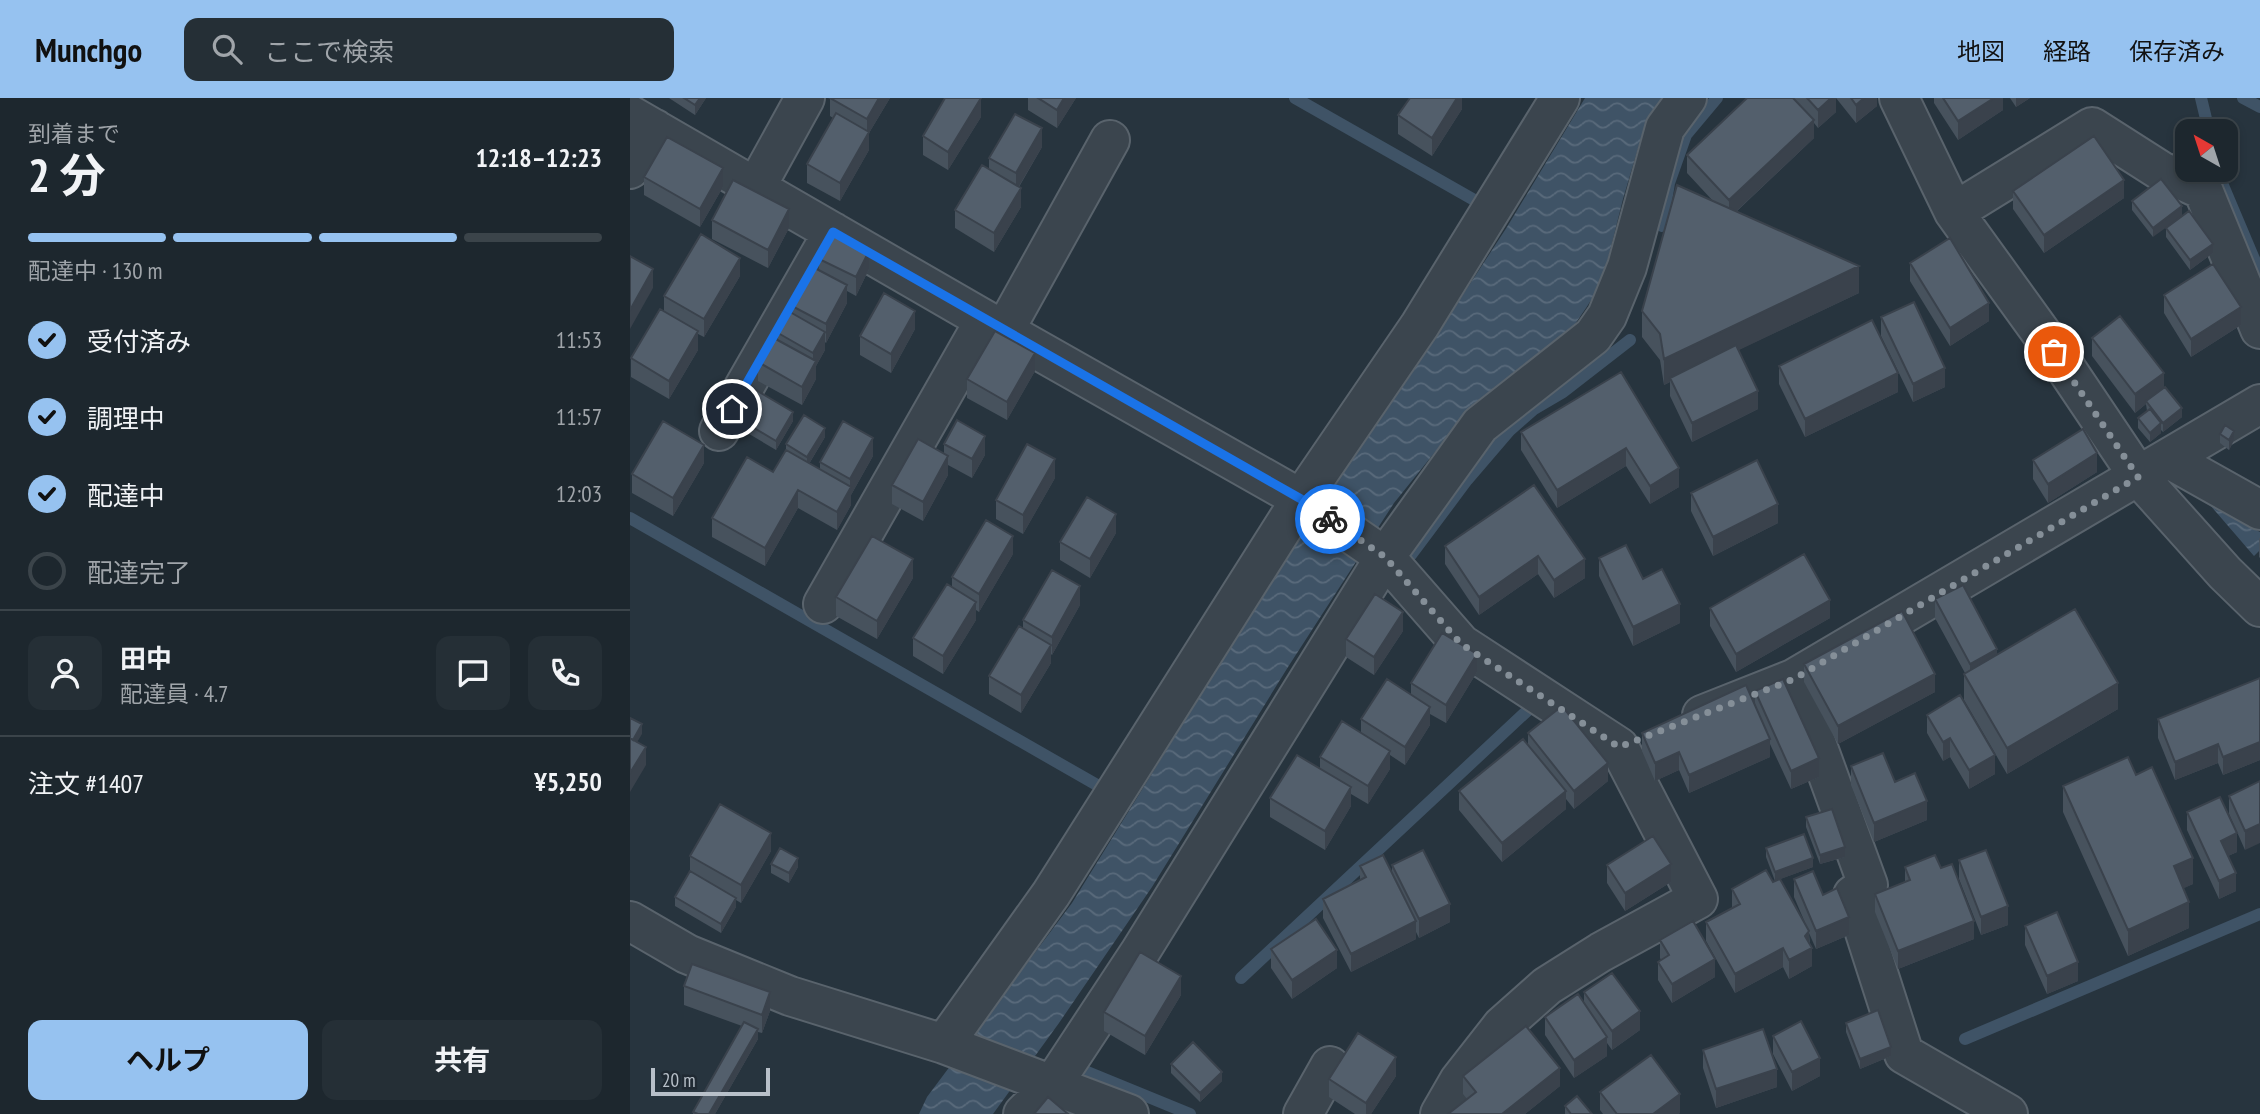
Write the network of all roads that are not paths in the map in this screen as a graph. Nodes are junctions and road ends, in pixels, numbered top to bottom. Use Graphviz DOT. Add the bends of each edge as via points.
graph roads {
  1 [pos="804,98"];
  2 [pos="1560,98"];
  3 [pos="1687,98"];
  4 [pos="1899,98"];
  5 [pos="642,122"];
  6 [pos="1110,139"];
  7 [pos="630,169"];
  8 [pos="756,187"];
  9 [pos="1954,212"];
  10 [pos="833,232"];
  11 [pos="995,325"];
  12 [pos="2260,329"];
  13 [pos="2260,404"];
  14 [pos="719,431"];
  15 [pos="2154,468"];
  16 [pos="1301,499"];
  17 [pos="2260,510"];
  18 [pos="1385,557"];
  19 [pos="823,604"];
  20 [pos="2260,607"];
  21 [pos="1794,679"];
  22 [pos="1619,747"];
  23 [pos="630,921"];
  24 [pos="948,1045"];
  25 [pos="1330,1066"];
  26 [pos="1046,1082"];
  27 [pos="1023,1114"];
  28 [pos="1129,1114"];
  29 [pos="1303,1114"];
  30 [pos="1440,1114"];
  31 [pos="2008,1114"];
  1 -- 8 [label="street"];
  2 -- 16 [label="street" via="1420,326"];
  3 -- 18 [label="street" via="1665,128 1627,267 1607,316 1593,336 1480,425"];
  4 -- 9 [label="street"];
  5 -- 7 [label="street"];
  5 -- 8 [label="street"];
  6 -- 11 [label="street"];
  8 -- 10 [label="street"];
  9 -- 12 [label="street" via="2092,127 2161,171 2203,190"];
  9 -- 15 [label="street" via="2054,352"];
  10 -- 11 [label="street"];
  10 -- 14 [label="street"];
  11 -- 16 [label="street"];
  11 -- 19 [label="street"];
  13 -- 15 [label="street"];
  15 -- 17 [label="street"];
  15 -- 20 [label="street" via="2225,573"];
  15 -- 21 [label="street"];
  16 -- 18 [label="street"];
  16 -- 24 [label="street" via="1051,894"];
  18 -- 22 [label="street" via="1461,644"];
  18 -- 26 [label="street" via="1140,952"];
  21 -- 22 [label="street"];
  21 -- 31 [label="street" via="1868,885 1853,895 1904,1054"];
  22 -- 30 [label="street" via="1698,899 1547,986 1502,1026"];
  23 -- 24 [label="street" via="688,954 790,996"];
  24 -- 26 [label="street"];
  25 -- 29 [label="street"];
  26 -- 27 [label="street"];
  26 -- 28 [label="street"];
}
